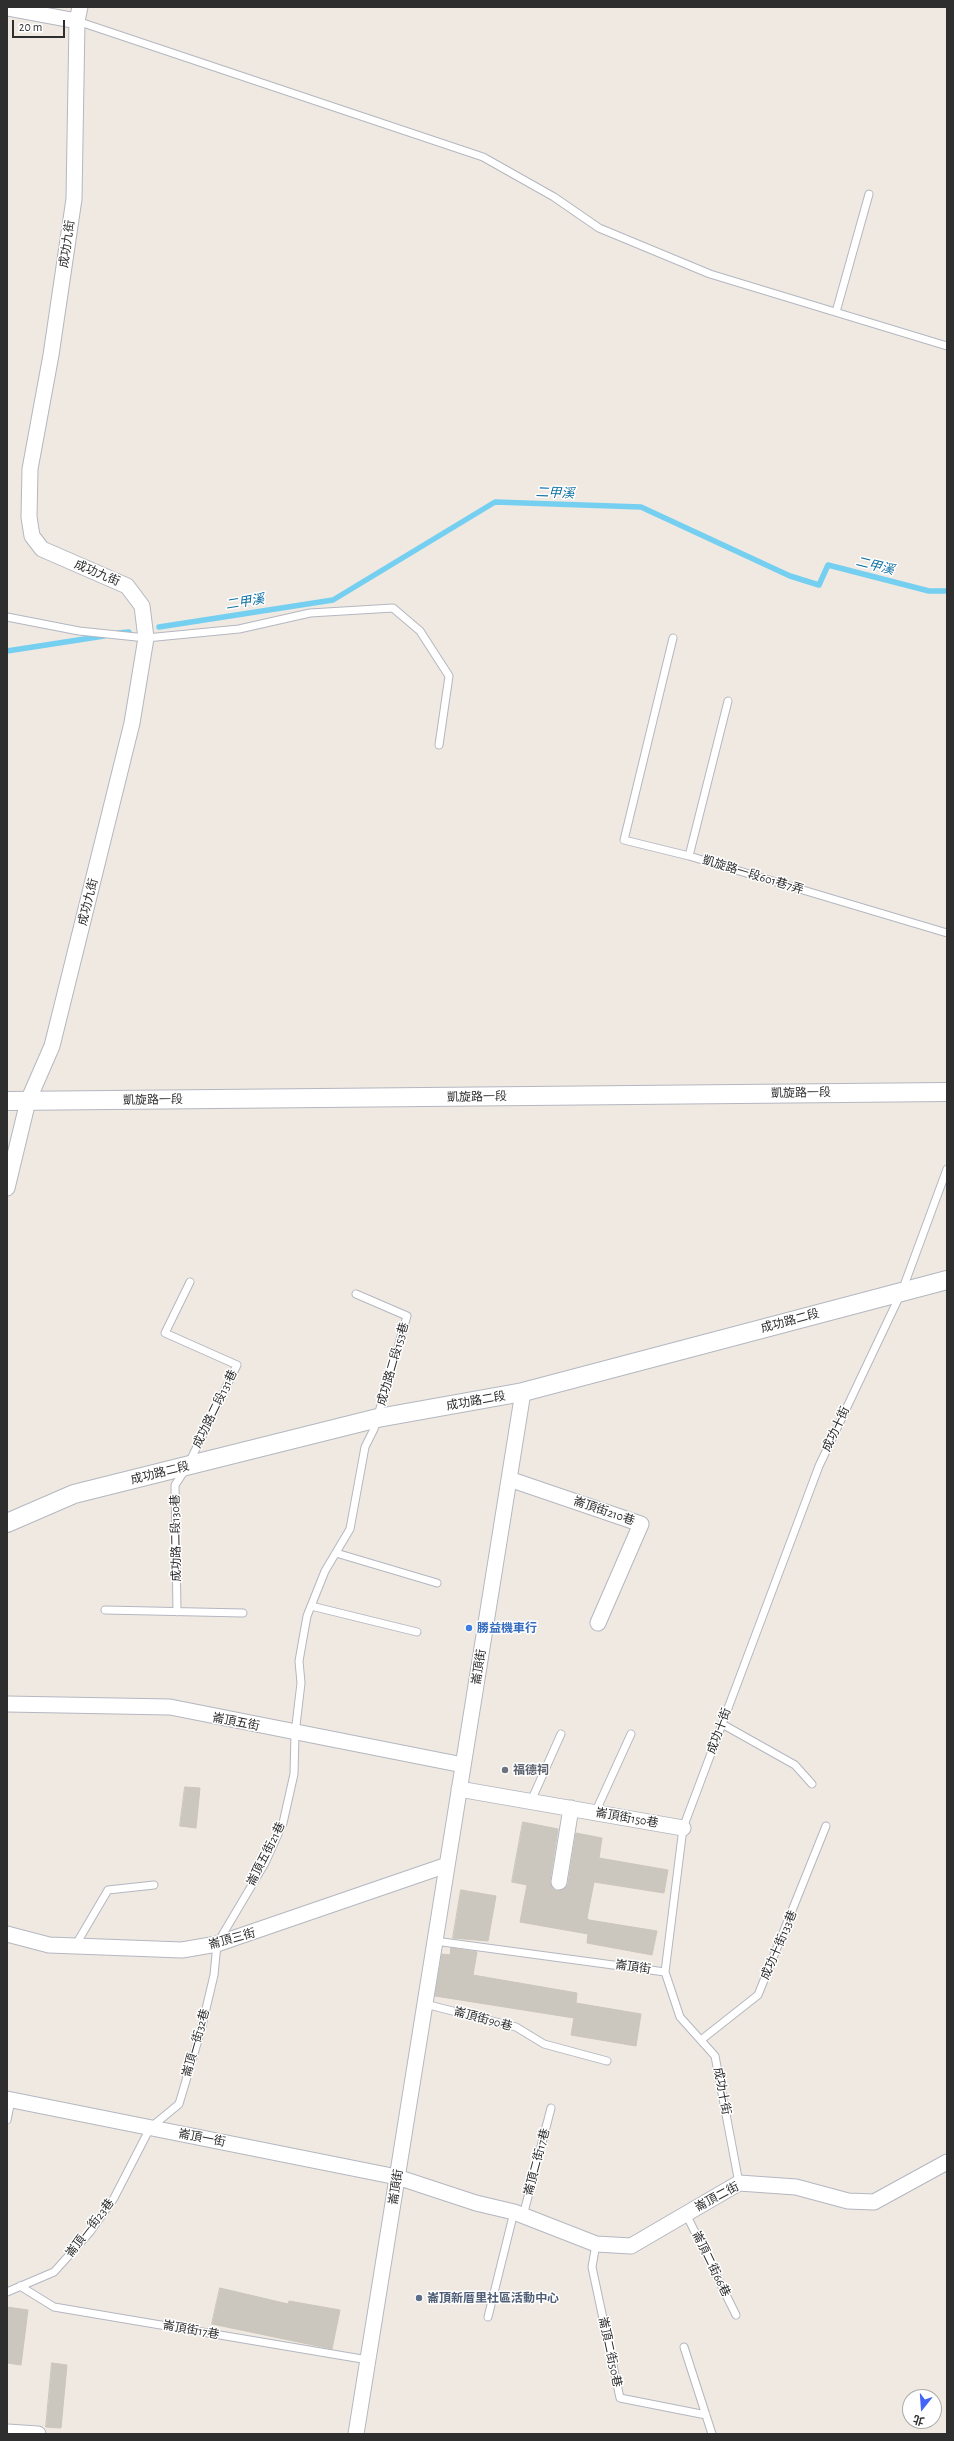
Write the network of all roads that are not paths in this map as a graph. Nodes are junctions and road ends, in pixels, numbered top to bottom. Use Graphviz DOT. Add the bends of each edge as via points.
graph roads {
  1 [pos="7,8"];
  2 [pos="79,14"];
  3 [pos="869,194"];
  4 [pos="836,312"];
  5 [pos="947,346"];
  6 [pos="7,617"];
  7 [pos="146,638"];
  8 [pos="673,638"];
  9 [pos="728,701"];
  10 [pos="439,745"];
  11 [pos="689,856"];
  12 [pos="947,933"];
  13 [pos="947,1092"];
  14 [pos="7,1101"];
  15 [pos="28,1101"];
  16 [pos="947,1168"];
  17 [pos="7,1188"];
  18 [pos="947,1280"];
  19 [pos="190,1282"];
  20 [pos="902,1291"];
  21 [pos="356,1294"];
  22 [pos="523,1392"];
  23 [pos="378,1418"];
  24 [pos="186,1467"];
  25 [pos="509,1478"];
  26 [pos="7,1523"];
  27 [pos="336,1553"];
  28 [pos="437,1583"];
  29 [pos="312,1606"];
  30 [pos="104,1610"];
  31 [pos="177,1612"];
  32 [pos="243,1613"];
  33 [pos="598,1623"];
  34 [pos="417,1632"];
  35 [pos="7,1704"];
  36 [pos="722,1724"];
  37 [pos="295,1734"];
  38 [pos="562,1734"];
  39 [pos="631,1734"];
  40 [pos="463,1765"];
  41 [pos="812,1784"];
  42 [pos="459,1789"];
  43 [pos="531,1802"];
  44 [pos="571,1808"];
  45 [pos="595,1813"];
  46 [pos="826,1826"];
  47 [pos="683,1828"];
  48 [pos="447,1864"];
  49 [pos="559,1882"];
  50 [pos="154,1885"];
  51 [pos="7,1934"];
  52 [pos="435,1941"];
  53 [pos="217,1944"];
  54 [pos="75,1946"];
  55 [pos="665,1972"];
  56 [pos="425,2004"];
  57 [pos="701,2040"];
  58 [pos="607,2062"];
  59 [pos="9,2100"];
  60 [pos="551,2108"];
  61 [pos="7,2120"];
  62 [pos="150,2128"];
  63 [pos="947,2162"];
  64 [pos="397,2177"];
  65 [pos="739,2183"];
  66 [pos="518,2214"];
  67 [pos="686,2214"];
  68 [pos="596,2244"];
  69 [pos="20,2286"];
  70 [pos="7,2292"];
  71 [pos="736,2315"];
  72 [pos="488,2317"];
  73 [pos="684,2347"];
  74 [pos="368,2360"];
  75 [pos="706,2415"];
  76 [pos="7,2432"];
  77 [pos="38,2434"];
  78 [pos="356,2434"];
  79 [pos="712,2434"];
  1 -- 2 [label="street"];
  2 -- 4 [label="lane" via="483,157 554,197 599,228 710,274"];
  2 -- 7 [label="street, 成功九街" via="74,199 51,355 30,469 29,517 32,536 42,549 127,586 142,606"];
  3 -- 4 [label="lane"];
  4 -- 5 [label="lane"];
  6 -- 7 [label="lane" via="79,632"];
  7 -- 10 [label="lane" via="239,629 310,613 393,608 420,631 448,676"];
  7 -- 15 [label="street, 成功九街" via="132,723 52,1046"];
  8 -- 11 [label="lane" via="624,840"];
  9 -- 11 [label="lane, 凱旋路一段601巷7弄"];
  11 -- 12 [label="lane, 凱旋路一段601巷7弄"];
  13 -- 15 [label="street, 凱旋路一段"];
  14 -- 15 [label="street, 凱旋路一段"];
  15 -- 17 [label="street, 成功九街"];
  16 -- 20 [label="lane, 成功十街"];
  18 -- 20 [label="street, 成功路二段"];
  19 -- 24 [label="lane, 成功路二段131巷" via="165,1333 237,1365"];
  20 -- 22 [label="street, 成功路二段"];
  20 -- 36 [label="lane, 成功十街" via="819,1466"];
  21 -- 23 [label="lane, 成功路二段153巷" via="407,1316"];
  22 -- 23 [label="street, 成功路二段"];
  22 -- 25 [label="street, 崙頂街"];
  23 -- 24 [label="street, 成功路二段"];
  23 -- 27 [label="lane, 崙頂五街21巷" via="365,1447 350,1529"];
  24 -- 26 [label="street, 成功路二段" via="74,1494"];
  24 -- 31 [label="lane, 成功路二段130巷" via="175,1485"];
  25 -- 33 [label="street, 崙頂街210巷" via="641,1524"];
  25 -- 40 [label="street, 崙頂街"];
  27 -- 28 [label="lane"];
  27 -- 29 [label="lane, 崙頂五街21巷" via="325,1571"];
  29 -- 34 [label="lane"];
  29 -- 37 [label="lane, 崙頂五街21巷" via="307,1616 300,1661 301,1683"];
  30 -- 31 [label="lane"];
  31 -- 32 [label="lane"];
  35 -- 37 [label="street, 崙頂五街" via="170,1707"];
  36 -- 41 [label="lane" via="795,1765"];
  36 -- 47 [label="lane, 成功十街"];
  37 -- 40 [label="street, 崙頂五街"];
  37 -- 53 [label="lane, 崙頂五街21巷" via="294,1774 283,1823 265,1862"];
  38 -- 43 [label="lane"];
  39 -- 45 [label="lane"];
  40 -- 42 [label="street, 崙頂街"];
  42 -- 43 [label="street, 崙頂街150巷"];
  42 -- 48 [label="street, 崙頂街"];
  43 -- 44 [label="street, 崙頂街150巷"];
  44 -- 45 [label="street, 崙頂街150巷"];
  44 -- 49 [label="street"];
  45 -- 47 [label="street, 崙頂街150巷"];
  46 -- 57 [label="lane, 成功十街133巷" via="758,1995"];
  47 -- 55 [label="lane, 成功十街"];
  48 -- 52 [label="street, 崙頂街"];
  48 -- 53 [label="street, 崙頂三街"];
  50 -- 54 [label="lane" via="108,1890"];
  51 -- 54 [label="street, 崙頂三街" via="49,1945"];
  52 -- 55 [label="lane, 崙頂街"];
  52 -- 56 [label="street, 崙頂街"];
  53 -- 54 [label="street, 崙頂三街" via="182,1950"];
  53 -- 62 [label="lane, 崙頂一街32巷" via="214,1975 201,2030 179,2104"];
  55 -- 57 [label="lane, 成功十街" via="680,2017"];
  56 -- 58 [label="lane, 崙頂街90巷" via="516,2027 544,2044"];
  56 -- 64 [label="street, 崙頂街"];
  57 -- 65 [label="lane, 成功十街" via="715,2056"];
  59 -- 61 [label="lane"];
  59 -- 62 [label="street, 崙頂一街"];
  60 -- 66 [label="lane, 崙頂二街17巷"];
  62 -- 64 [label="street, 崙頂一街"];
  62 -- 69 [label="lane, 崙頂一街23巷" via="114,2198 90,2232 54,2272"];
  63 -- 65 [label="street, 崙頂二街" via="874,2202 848,2201 796,2187"];
  64 -- 66 [label="street, 崙頂二街"];
  64 -- 74 [label="street, 崙頂街"];
  65 -- 67 [label="street, 崙頂二街"];
  66 -- 68 [label="street, 崙頂二街"];
  66 -- 72 [label="lane"];
  67 -- 68 [label="street, 崙頂二街" via="631,2246"];
  67 -- 71 [label="lane, 崙頂二街66巷"];
  68 -- 75 [label="lane, 崙頂二街50巷" via="592,2267 620,2398"];
  69 -- 70 [label="lane, 崙頂一街23巷"];
  69 -- 74 [label="lane, 崙頂街17巷" via="54,2307"];
  73 -- 75 [label="lane"];
  74 -- 78 [label="street, 崙頂街"];
  75 -- 79 [label="lane"];
  76 -- 77 [label="street"];
}
